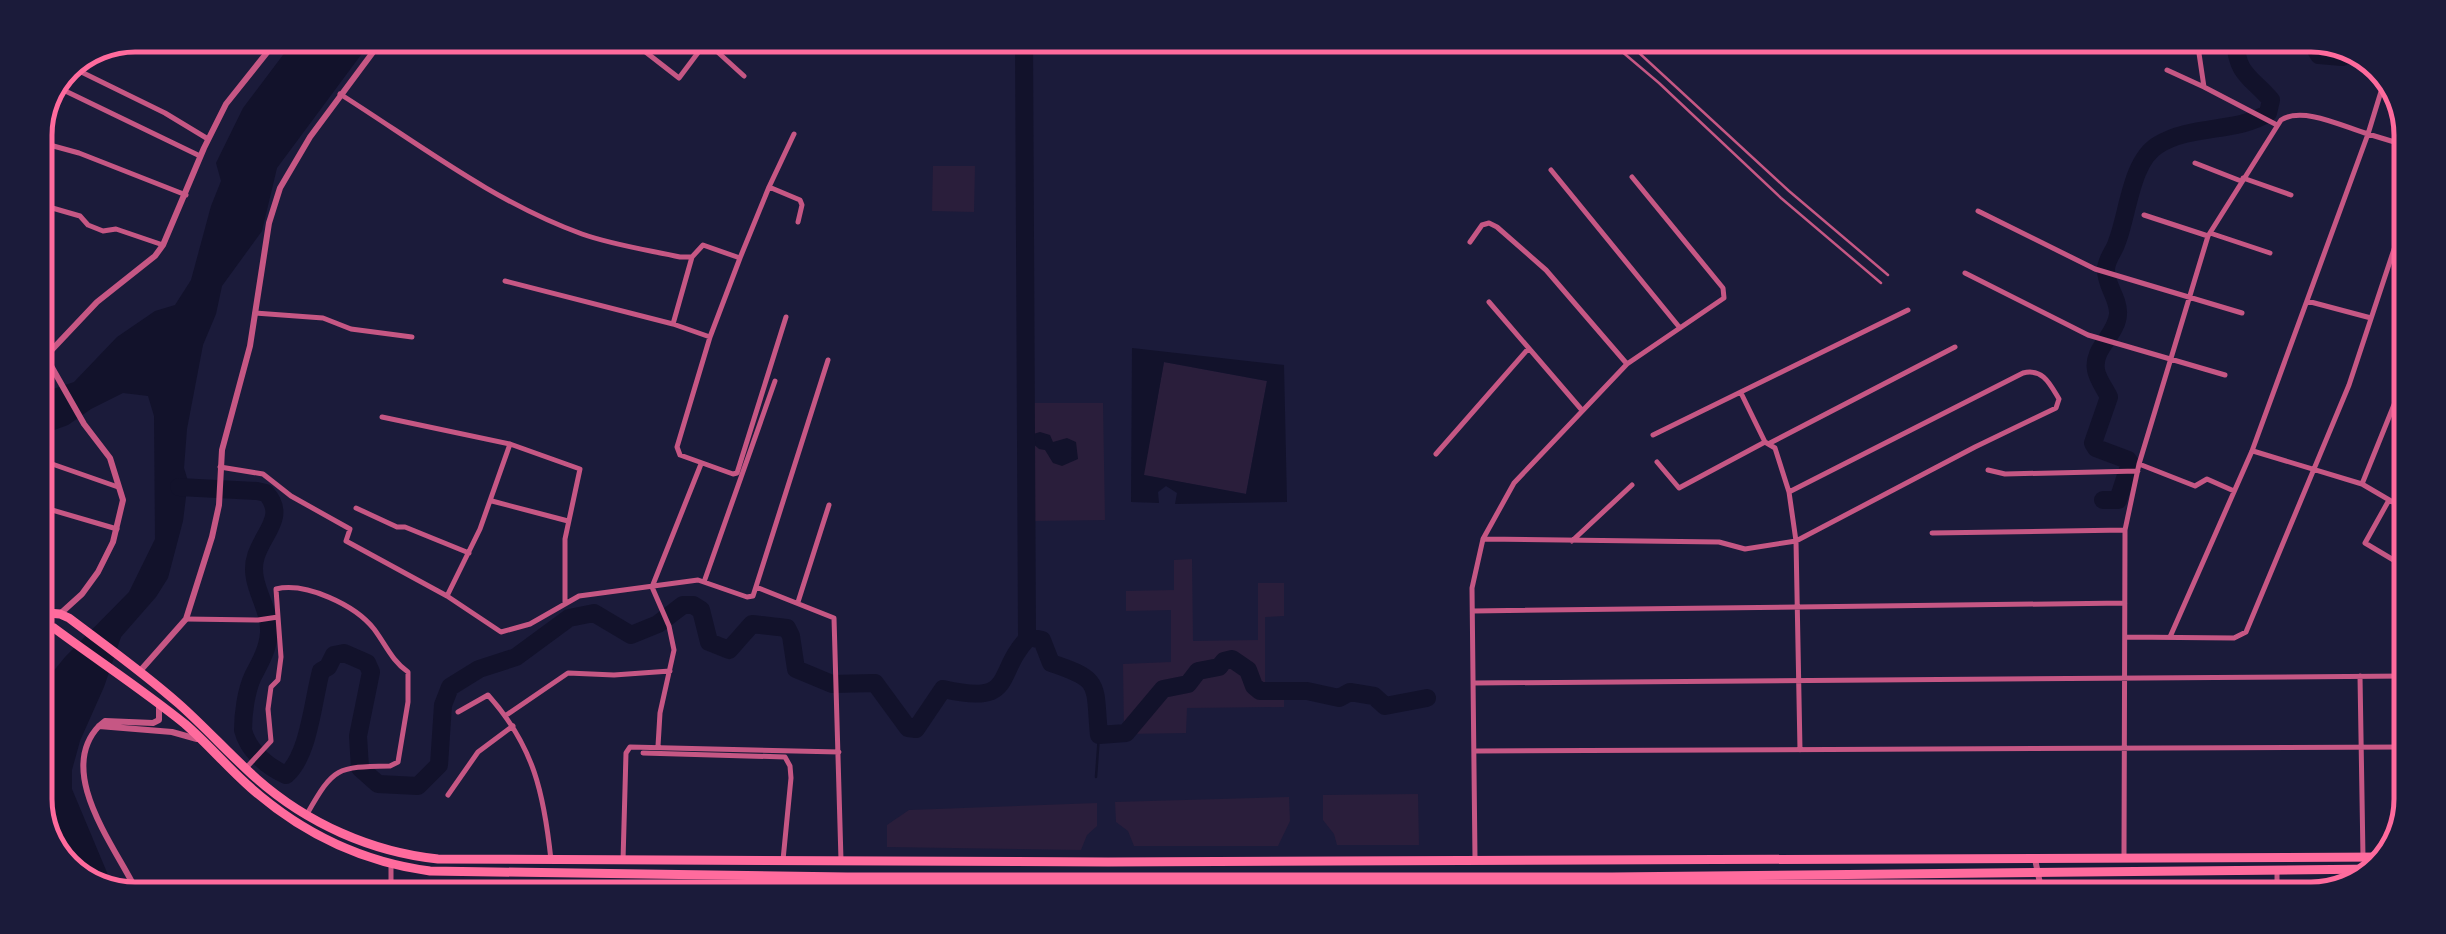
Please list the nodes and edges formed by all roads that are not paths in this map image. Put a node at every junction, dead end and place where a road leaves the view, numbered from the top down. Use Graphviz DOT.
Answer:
graph roads {
  1 [pos="267,52"];
  2 [pos="372,52"];
  3 [pos="645,52"];
  4 [pos="695,52"];
  5 [pos="717,52"];
  6 [pos="1622,52"];
  7 [pos="1639,52"];
  8 [pos="2199,52"];
  9 [pos="2167,70"];
  10 [pos="82,72"];
  11 [pos="744,76"];
  12 [pos="2204,87"];
  13 [pos="65,91"];
  14 [pos="340,94"];
  15 [pos="2381,94"];
  16 [pos="2276,124"];
  17 [pos="794,134"];
  18 [pos="2368,134"];
  19 [pos="208,138"];
  20 [pos="2393,142"];
  21 [pos="52,145"];
  22 [pos="200,156"];
  23 [pos="2195,163"];
  24 [pos="1551,170"];
  25 [pos="1632,178"];
  26 [pos="2242,179"];
  27 [pos="768,186"];
  28 [pos="186,195"];
  29 [pos="2291,196"];
  30 [pos="52,207"];
  31 [pos="1978,211"];
  32 [pos="2144,215"];
  33 [pos="798,222"];
  34 [pos="2209,234"];
  35 [pos="1470,242"];
  36 [pos="163,245"];
  37 [pos="2393,251"];
  38 [pos="2270,252"];
  39 [pos="692,257"];
  40 [pos="740,258"];
  41 [pos="1965,273"];
  42 [pos="1888,275"];
  43 [pos="506,281"];
  44 [pos="1881,283"];
  45 [pos="2189,297"];
  46 [pos="2307,301"];
  47 [pos="1489,302"];
  48 [pos="1908,310"];
  49 [pos="256,313"];
  50 [pos="2242,314"];
  51 [pos="786,317"];
  52 [pos="2371,318"];
  53 [pos="674,324"];
  54 [pos="1680,328"];
  55 [pos="412,337"];
  56 [pos="710,337"];
  57 [pos="1956,347"];
  58 [pos="52,349"];
  59 [pos="1528,349"];
  60 [pos="2172,358"];
  61 [pos="828,360"];
  62 [pos="1627,364"];
  63 [pos="52,366"];
  64 [pos="2225,375"];
  65 [pos="775,380"];
  66 [pos="1741,393"];
  67 [pos="2393,406"];
  68 [pos="1582,410"];
  69 [pos="382,417"];
  70 [pos="1653,435"];
  71 [pos="1768,442"];
  72 [pos="510,444"];
  73 [pos="2252,451"];
  74 [pos="1436,454"];
  75 [pos="1657,462"];
  76 [pos="702,463"];
  77 [pos="52,464"];
  78 [pos="2138,467"];
  79 [pos="2316,468"];
  80 [pos="220,469"];
  81 [pos="1988,470"];
  82 [pos="2362,484"];
  83 [pos="1632,485"];
  84 [pos="121,488"];
  85 [pos="2234,491"];
  86 [pos="1789,492"];
  87 [pos="492,500"];
  88 [pos="2388,500"];
  89 [pos="2394,503"];
  90 [pos="829,504"];
  91 [pos="356,508"];
  92 [pos="53,509"];
  93 [pos="568,521"];
  94 [pos="118,529"];
  95 [pos="2125,530"];
  96 [pos="1932,533"];
  97 [pos="1483,538"];
  98 [pos="1796,541"];
  99 [pos="1571,542"];
  100 [pos="469,552"];
  101 [pos="2394,559"];
  102 [pos="704,582"];
  103 [pos="756,586"];
  104 [pos="652,587"];
  105 [pos="447,596"];
  106 [pos="798,602"];
  107 [pos="2125,603"];
  108 [pos="566,604"];
  109 [pos="1798,607"];
  110 [pos="1473,611"];
  111 [pos="53,614"];
  112 [pos="64,616"];
  113 [pos="275,617"];
  114 [pos="186,620"];
  115 [pos="53,628"];
  116 [pos="2125,637"];
  117 [pos="2170,637"];
  118 [pos="140,671"];
  119 [pos="670,671"];
  120 [pos="2360,676"];
  121 [pos="2394,676"];
  122 [pos="2124,679"];
  123 [pos="1800,680"];
  124 [pos="1475,682"];
  125 [pos="156,703"];
  126 [pos="458,712"];
  127 [pos="506,716"];
  128 [pos="99,726"];
  129 [pos="513,726"];
  130 [pos="204,740"];
  131 [pos="658,746"];
  132 [pos="2124,747"];
  133 [pos="2362,747"];
  134 [pos="2394,747"];
  135 [pos="1800,750"];
  136 [pos="1476,751"];
  137 [pos="840,752"];
  138 [pos="642,753"];
  139 [pos="246,768"];
  140 [pos="448,795"];
  141 [pos="307,814"];
  142 [pos="2240,857"];
  143 [pos="2363,857"];
  144 [pos="2369,857"];
  145 [pos="2331,858"];
  146 [pos="2035,859"];
  147 [pos="2124,859"];
  148 [pos="466,860"];
  149 [pos="550,860"];
  150 [pos="1768,860"];
  151 [pos="1785,860"];
  152 [pos="623,861"];
  153 [pos="699,861"];
  154 [pos="1476,861"];
  155 [pos="783,862"];
  156 [pos="841,862"];
  157 [pos="391,865"];
  158 [pos="2355,869"];
  159 [pos="2240,870"];
  160 [pos="2277,870"];
  161 [pos="2331,870"];
  162 [pos="466,874"];
  163 [pos="2039,874"];
  164 [pos="697,876"];
  165 [pos="1705,876"];
  166 [pos="1769,876"];
  167 [pos="1786,876"];
  168 [pos="847,877"];
  169 [pos="1205,877"];
  170 [pos="131,882"];
  171 [pos="391,882"];
  172 [pos="847,882"];
  173 [pos="1205,882"];
  174 [pos="1705,882"];
  175 [pos="2040,882"];
  176 [pos="2277,882"];
  1 -- 19 [label="street"];
  2 -- 14 [label="street"];
  3 -- 4 [label="street"];
  5 -- 11 [label="street"];
  6 -- 44 [label="lane"];
  7 -- 42 [label="lane"];
  8 -- 12 [label="street"];
  9 -- 12 [label="street"];
  10 -- 19 [label="street"];
  12 -- 16 [label="street"];
  13 -- 22 [label="street"];
  14 -- 39 [label="street"];
  14 -- 49 [label="street"];
  15 -- 18 [label="street"];
  16 -- 18 [label="street"];
  16 -- 26 [label="street"];
  17 -- 27 [label="street"];
  18 -- 20 [label="street"];
  18 -- 46 [label="street"];
  19 -- 22 [label="street"];
  21 -- 28 [label="street"];
  22 -- 28 [label="street"];
  23 -- 26 [label="street"];
  24 -- 54 [label="street"];
  25 -- 54 [label="street"];
  26 -- 29 [label="street"];
  26 -- 34 [label="street"];
  27 -- 33 [label="street"];
  27 -- 40 [label="street"];
  28 -- 36 [label="street"];
  30 -- 36 [label="street"];
  31 -- 45 [label="street"];
  32 -- 34 [label="street"];
  34 -- 38 [label="street"];
  34 -- 45 [label="street"];
  35 -- 62 [label="street"];
  36 -- 58 [label="street"];
  37 -- 52 [label="street"];
  39 -- 40 [label="street"];
  39 -- 53 [label="street"];
  40 -- 56 [label="street"];
  41 -- 60 [label="street"];
  43 -- 53 [label="street"];
  45 -- 50 [label="street"];
  45 -- 60 [label="street"];
  46 -- 52 [label="street"];
  46 -- 73 [label="street"];
  47 -- 59 [label="street"];
  48 -- 66 [label="street"];
  49 -- 55 [label="street"];
  49 -- 80 [label="street"];
  51 -- 76 [label="street"];
  52 -- 79 [label="street"];
  53 -- 56 [label="street"];
  54 -- 62 [label="street"];
  56 -- 76 [label="street"];
  57 -- 71 [label="street"];
  59 -- 68 [label="street"];
  59 -- 74 [label="street"];
  60 -- 64 [label="street"];
  60 -- 78 [label="street"];
  61 -- 103 [label="street"];
  62 -- 68 [label="street"];
  63 -- 84 [label="street"];
  65 -- 102 [label="street"];
  66 -- 70 [label="street"];
  66 -- 71 [label="street"];
  67 -- 82 [label="street"];
  68 -- 97 [label="street"];
  69 -- 72 [label="street"];
  71 -- 75 [label="street"];
  71 -- 86 [label="street"];
  72 -- 87 [label="street"];
  72 -- 93 [label="street"];
  73 -- 79 [label="street"];
  73 -- 85 [label="street"];
  76 -- 104 [label="street"];
  77 -- 84 [label="street"];
  78 -- 81 [label="street"];
  78 -- 85 [label="street"];
  78 -- 95 [label="street"];
  79 -- 82 [label="street"];
  79 -- 117 [label="street"];
  80 -- 105 [label="street"];
  80 -- 114 [label="street"];
  82 -- 88 [label="street"];
  83 -- 99 [label="street"];
  84 -- 94 [label="street"];
  85 -- 117 [label="street"];
  86 -- 98 [label="street"];
  86 -- 98 [label="street"];
  87 -- 93 [label="street"];
  87 -- 100 [label="street"];
  88 -- 89 [label="street"];
  88 -- 101 [label="street"];
  90 -- 106 [label="street"];
  91 -- 100 [label="street"];
  92 -- 94 [label="street"];
  93 -- 108 [label="street"];
  94 -- 112 [label="street"];
  95 -- 96 [label="street"];
  95 -- 107 [label="street"];
  97 -- 99 [label="street"];
  97 -- 110 [label="street"];
  98 -- 99 [label="street"];
  98 -- 109 [label="street"];
  100 -- 105 [label="street"];
  102 -- 103 [label="street"];
  102 -- 104 [label="street"];
  103 -- 106 [label="street"];
  104 -- 108 [label="street"];
  104 -- 119 [label="street"];
  105 -- 108 [label="street"];
  106 -- 137 [label="street"];
  107 -- 109 [label="street"];
  107 -- 116 [label="street"];
  109 -- 110 [label="street"];
  109 -- 123 [label="street"];
  110 -- 124 [label="street"];
  111 -- 112 [label="highway"];
  112 -- 118 [label="highway"];
  113 -- 114 [label="street"];
  113 -- 139 [label="street"];
  113 -- 141 [label="street"];
  114 -- 118 [label="street"];
  115 -- 125 [label="highway"];
  116 -- 117 [label="street"];
  116 -- 122 [label="street"];
  118 -- 139 [label="highway"];
  119 -- 127 [label="street"];
  119 -- 131 [label="street"];
  120 -- 121 [label="street"];
  120 -- 122 [label="street"];
  120 -- 133 [label="street"];
  122 -- 123 [label="street"];
  122 -- 132 [label="street"];
  123 -- 124 [label="street"];
  123 -- 135 [label="street"];
  124 -- 136 [label="street"];
  125 -- 128 [label="street"];
  125 -- 130 [label="highway"];
  126 -- 127 [label="street"];
  127 -- 129 [label="street"];
  128 -- 130 [label="street"];
  128 -- 170 [label="street"];
  129 -- 140 [label="street"];
  129 -- 149 [label="street"];
  130 -- 157 [label="highway"];
  131 -- 137 [label="street"];
  131 -- 152 [label="street"];
  132 -- 133 [label="street"];
  132 -- 135 [label="street"];
  132 -- 147 [label="street"];
  133 -- 134 [label="street"];
  133 -- 143 [label="street"];
  135 -- 136 [label="street"];
  136 -- 154 [label="street"];
  137 -- 156 [label="street"];
  138 -- 155 [label="street"];
  139 -- 141 [label="highway"];
  141 -- 148 [label="highway"];
  142 -- 145 [label="highway"];
  142 -- 147 [label="highway"];
  142 -- 159 [label="highway"];
  143 -- 144 [label="highway"];
  143 -- 145 [label="highway"];
  145 -- 161 [label="highway"];
  146 -- 147 [label="highway"];
  146 -- 151 [label="highway"];
  146 -- 163 [label="street"];
  148 -- 149 [label="highway"];
  148 -- 162 [label="highway"];
  149 -- 152 [label="highway"];
  150 -- 151 [label="highway"];
  150 -- 154 [label="highway"];
  150 -- 166 [label="highway"];
  151 -- 167 [label="highway"];
  152 -- 153 [label="highway"];
  153 -- 155 [label="highway"];
  153 -- 164 [label="highway"];
  154 -- 156 [label="highway"];
  155 -- 156 [label="highway"];
  157 -- 162 [label="highway"];
  157 -- 171 [label="street"];
  158 -- 161 [label="highway"];
  159 -- 160 [label="highway"];
  159 -- 163 [label="highway"];
  160 -- 161 [label="highway"];
  160 -- 176 [label="street"];
  162 -- 164 [label="highway"];
  163 -- 167 [label="highway"];
  163 -- 175 [label="street"];
  164 -- 168 [label="highway"];
  165 -- 166 [label="highway"];
  165 -- 169 [label="highway"];
  165 -- 174 [label="street"];
  166 -- 167 [label="highway"];
  168 -- 169 [label="highway"];
  168 -- 172 [label="street"];
  169 -- 173 [label="street"];
}
